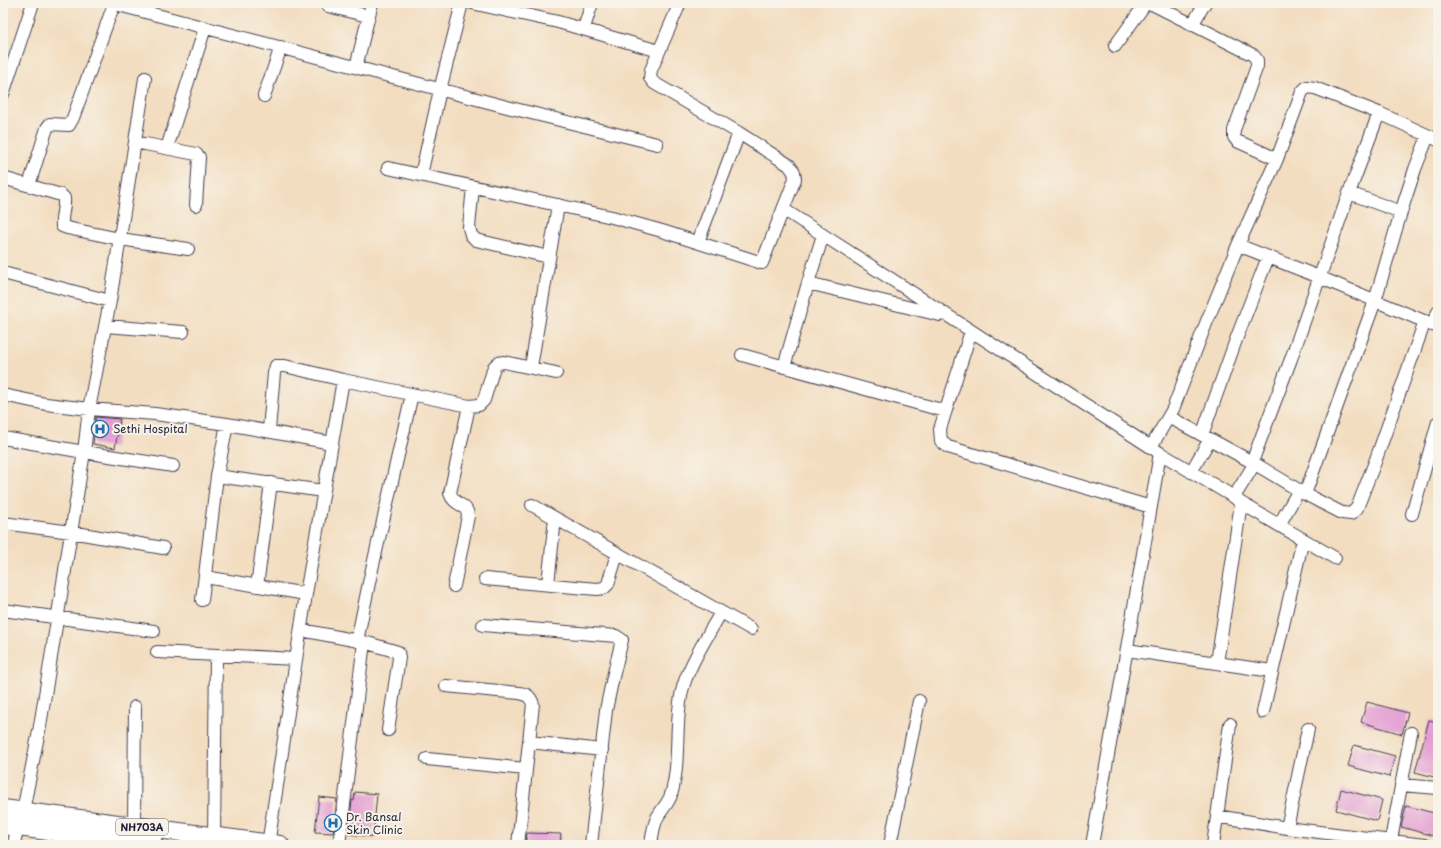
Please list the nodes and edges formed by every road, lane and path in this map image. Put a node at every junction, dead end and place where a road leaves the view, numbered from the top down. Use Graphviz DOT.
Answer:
graph roads {
  1 [pos="33,3"];
  2 [pos="113,3"];
  3 [pos="372,3"];
  4 [pos="462,3"];
  5 [pos="472,3"];
  6 [pos="592,3"];
  7 [pos="680,3"];
  8 [pos="1146,3"];
  9 [pos="1150,3"];
  10 [pos="1205,3"];
  11 [pos="328,6"];
  12 [pos="368,16"];
  13 [pos="1192,25"];
  14 [pos="206,28"];
  15 [pos="584,28"];
  16 [pos="1115,46"];
  17 [pos="281,48"];
  18 [pos="659,51"];
  19 [pos="356,67"];
  20 [pos="146,78"];
  21 [pos="440,90"];
  22 [pos="3,94"];
  23 [pos="264,96"];
  24 [pos="1379,114"];
  25 [pos="739,133"];
  26 [pos="1433,138"];
  27 [pos="135,142"];
  28 [pos="657,144"];
  29 [pos="167,148"];
  30 [pos="1277,159"];
  31 [pos="388,168"];
  32 [pos="421,175"];
  33 [pos="3,178"];
  34 [pos="29,185"];
  35 [pos="473,187"];
  36 [pos="1349,193"];
  37 [pos="196,205"];
  38 [pos="558,205"];
  39 [pos="783,209"];
  40 [pos="1401,212"];
  41 [pos="823,235"];
  42 [pos="120,239"];
  43 [pos="698,242"];
  44 [pos="1238,245"];
  45 [pos="188,249"];
  46 [pos="549,256"];
  47 [pos="1268,257"];
  48 [pos="3,273"];
  49 [pos="1319,277"];
  50 [pos="808,283"];
  51 [pos="110,301"];
  52 [pos="1375,301"];
  53 [pos="1438,312"];
  54 [pos="950,317"];
  55 [pos="1432,324"];
  56 [pos="104,326"];
  57 [pos="971,331"];
  58 [pos="183,332"];
  59 [pos="742,356"];
  60 [pos="531,367"];
  61 [pos="784,367"];
  62 [pos="556,373"];
  63 [pos="343,380"];
  64 [pos="412,394"];
  65 [pos="3,395"];
  66 [pos="469,406"];
  67 [pos="89,409"];
  68 [pos="945,411"];
  69 [pos="1169,416"];
  70 [pos="1438,422"];
  71 [pos="227,424"];
  72 [pos="269,430"];
  73 [pos="1206,437"];
  74 [pos="3,438"];
  75 [pos="332,443"];
  76 [pos="1155,450"];
  77 [pos="84,452"];
  78 [pos="1253,463"];
  79 [pos="173,466"];
  80 [pos="1191,472"];
  81 [pos="217,476"];
  82 [pos="271,483"];
  83 [pos="324,490"];
  84 [pos="1302,492"];
  85 [pos="1237,500"];
  86 [pos="532,505"];
  87 [pos="1151,506"];
  88 [pos="1412,514"];
  89 [pos="555,518"];
  90 [pos="3,523"];
  91 [pos="1279,524"];
  92 [pos="71,532"];
  93 [pos="1303,539"];
  94 [pos="163,548"];
  95 [pos="617,554"];
  96 [pos="1335,558"];
  97 [pos="206,577"];
  98 [pos="485,579"];
  99 [pos="548,584"];
  100 [pos="257,586"];
  101 [pos="454,586"];
  102 [pos="306,594"];
  103 [pos="202,600"];
  104 [pos="3,610"];
  105 [pos="721,612"];
  106 [pos="58,617"];
  107 [pos="483,624"];
  108 [pos="751,629"];
  109 [pos="301,630"];
  110 [pos="154,631"];
  111 [pos="361,642"];
  112 [pos="1127,650"];
  113 [pos="157,652"];
  114 [pos="216,655"];
  115 [pos="296,659"];
  116 [pos="1217,663"];
  117 [pos="1272,671"];
  118 [pos="446,686"];
  119 [pos="919,701"];
  120 [pos="135,707"];
  121 [pos="1263,712"];
  122 [pos="1230,724"];
  123 [pos="1308,729"];
  124 [pos="388,730"];
  125 [pos="1411,733"];
  126 [pos="529,742"];
  127 [pos="602,750"];
  128 [pos="427,759"];
  129 [pos="526,769"];
  130 [pos="1401,785"];
  131 [pos="1438,788"];
  132 [pos="3,809"];
  133 [pos="1217,816"];
  134 [pos="14,821"];
  135 [pos="134,826"];
  136 [pos="1287,828"];
  137 [pos="214,837"];
  138 [pos="1391,840"];
  139 [pos="272,844"];
  140 [pos="14,845"];
  141 [pos="154,845"];
  142 [pos="339,845"];
  143 [pos="518,845"];
  144 [pos="591,845"];
  145 [pos="651,845"];
  146 [pos="890,845"];
  147 [pos="1092,845"];
  148 [pos="1213,845"];
  149 [pos="1424,845"];
  1 -- 22 [label="street"];
  2 -- 14 [label="street"];
  2 -- 34 [label="street"];
  3 -- 12 [label="street"];
  4 -- 21 [label="street"];
  5 -- 15 [label="street"];
  6 -- 15 [label="street"];
  7 -- 18 [label="street"];
  8 -- 16 [label="street"];
  9 -- 13 [label="street"];
  10 -- 13 [label="street"];
  11 -- 12 [label="street"];
  12 -- 19 [label="street"];
  13 -- 30 [label="street"];
  14 -- 17 [label="street"];
  14 -- 29 [label="street"];
  15 -- 18 [label="street"];
  17 -- 19 [label="street"];
  17 -- 23 [label="street"];
  18 -- 25 [label="street"];
  19 -- 21 [label="street"];
  20 -- 27 [label="street"];
  21 -- 28 [label="street"];
  21 -- 32 [label="street"];
  24 -- 26 [label="street"];
  24 -- 30 [label="street"];
  24 -- 36 [label="street"];
  25 -- 39 [label="street"];
  25 -- 43 [label="street"];
  26 -- 40 [label="street"];
  27 -- 29 [label="street"];
  27 -- 42 [label="street"];
  29 -- 37 [label="street"];
  30 -- 44 [label="street"];
  31 -- 32 [label="street"];
  32 -- 35 [label="street"];
  33 -- 34 [label="street"];
  34 -- 42 [label="street"];
  35 -- 38 [label="street"];
  35 -- 46 [label="street"];
  36 -- 40 [label="street"];
  36 -- 49 [label="street"];
  38 -- 43 [label="street"];
  38 -- 46 [label="street"];
  39 -- 41 [label="street"];
  39 -- 43 [label="street"];
  40 -- 52 [label="street"];
  41 -- 50 [label="street"];
  41 -- 54 [label="street"];
  42 -- 45 [label="street"];
  42 -- 51 [label="street"];
  44 -- 47 [label="street"];
  44 -- 69 [label="street"];
  46 -- 60 [label="street"];
  47 -- 49 [label="street"];
  47 -- 73 [label="street"];
  48 -- 51 [label="street"];
  49 -- 52 [label="street"];
  49 -- 78 [label="street"];
  50 -- 54 [label="street"];
  50 -- 61 [label="street"];
  51 -- 56 [label="street"];
  52 -- 55 [label="street"];
  52 -- 84 [label="street"];
  53 -- 55 [label="street"];
  54 -- 57 [label="street"];
  55 -- 84 [label="street"];
  56 -- 58 [label="street"];
  56 -- 67 [label="street"];
  57 -- 68 [label="street"];
  57 -- 76 [label="street"];
  59 -- 61 [label="street"];
  60 -- 62 [label="street"];
  60 -- 66 [label="street"];
  61 -- 68 [label="street"];
  63 -- 64 [label="street"];
  63 -- 72 [label="street"];
  63 -- 75 [label="street"];
  64 -- 66 [label="street"];
  64 -- 111 [label="street"];
  65 -- 67 [label="street"];
  66 -- 101 [label="street"];
  67 -- 71 [label="street"];
  67 -- 77 [label="street"];
  68 -- 87 [label="street"];
  69 -- 73 [label="street"];
  69 -- 76 [label="street"];
  70 -- 88 [label="street"];
  71 -- 72 [label="street"];
  71 -- 81 [label="street"];
  72 -- 75 [label="street"];
  73 -- 78 [label="street"];
  73 -- 80 [label="street"];
  74 -- 77 [label="street"];
  75 -- 83 [label="street"];
  76 -- 80 [label="street"];
  76 -- 87 [label="street"];
  77 -- 79 [label="street"];
  77 -- 92 [label="street"];
  78 -- 84 [label="street"];
  78 -- 85 [label="street"];
  80 -- 85 [label="street"];
  81 -- 82 [label="street"];
  81 -- 97 [label="street"];
  82 -- 83 [label="street"];
  82 -- 100 [label="street"];
  83 -- 102 [label="street"];
  84 -- 91 [label="street"];
  85 -- 91 [label="street"];
  85 -- 116 [label="street"];
  86 -- 89 [label="street"];
  87 -- 112 [label="street"];
  89 -- 95 [label="street"];
  89 -- 99 [label="street"];
  90 -- 92 [label="street"];
  91 -- 93 [label="street"];
  92 -- 94 [label="street"];
  92 -- 106 [label="street"];
  93 -- 96 [label="street"];
  93 -- 117 [label="street"];
  95 -- 99 [label="street"];
  95 -- 105 [label="street"];
  97 -- 100 [label="street"];
  97 -- 103 [label="street"];
  98 -- 99 [label="street"];
  100 -- 102 [label="street"];
  102 -- 109 [label="street"];
  104 -- 106 [label="street"];
  105 -- 108 [label="street"];
  105 -- 145 [label="street"];
  106 -- 110 [label="street"];
  106 -- 134 [label="street"];
  107 -- 127 [label="street"];
  109 -- 111 [label="street"];
  109 -- 115 [label="street"];
  111 -- 124 [label="street"];
  111 -- 142 [label="street"];
  112 -- 116 [label="street"];
  112 -- 147 [label="street"];
  113 -- 114 [label="street"];
  114 -- 115 [label="street"];
  114 -- 137 [label="street"];
  115 -- 139 [label="street"];
  116 -- 117 [label="street"];
  117 -- 121 [label="street"];
  118 -- 126 [label="street"];
  119 -- 146 [label="street"];
  120 -- 135 [label="street"];
  122 -- 133 [label="street"];
  123 -- 136 [label="street"];
  125 -- 130 [label="street"];
  126 -- 127 [label="street"];
  126 -- 129 [label="street"];
  127 -- 144 [label="street"];
  128 -- 129 [label="street"];
  129 -- 143 [label="street"];
  130 -- 131 [label="street"];
  130 -- 138 [label="street"];
  132 -- 134 [label="highway, NH703A"];
  133 -- 136 [label="street"];
  133 -- 148 [label="street"];
  134 -- 135 [label="highway, NH703A"];
  134 -- 140 [label="street"];
  134 -- 141 [label="highway, NH703A"];
  135 -- 137 [label="highway, NH703A"];
  136 -- 138 [label="street"];
  137 -- 139 [label="highway, NH703A"];
  138 -- 149 [label="street"];
}
